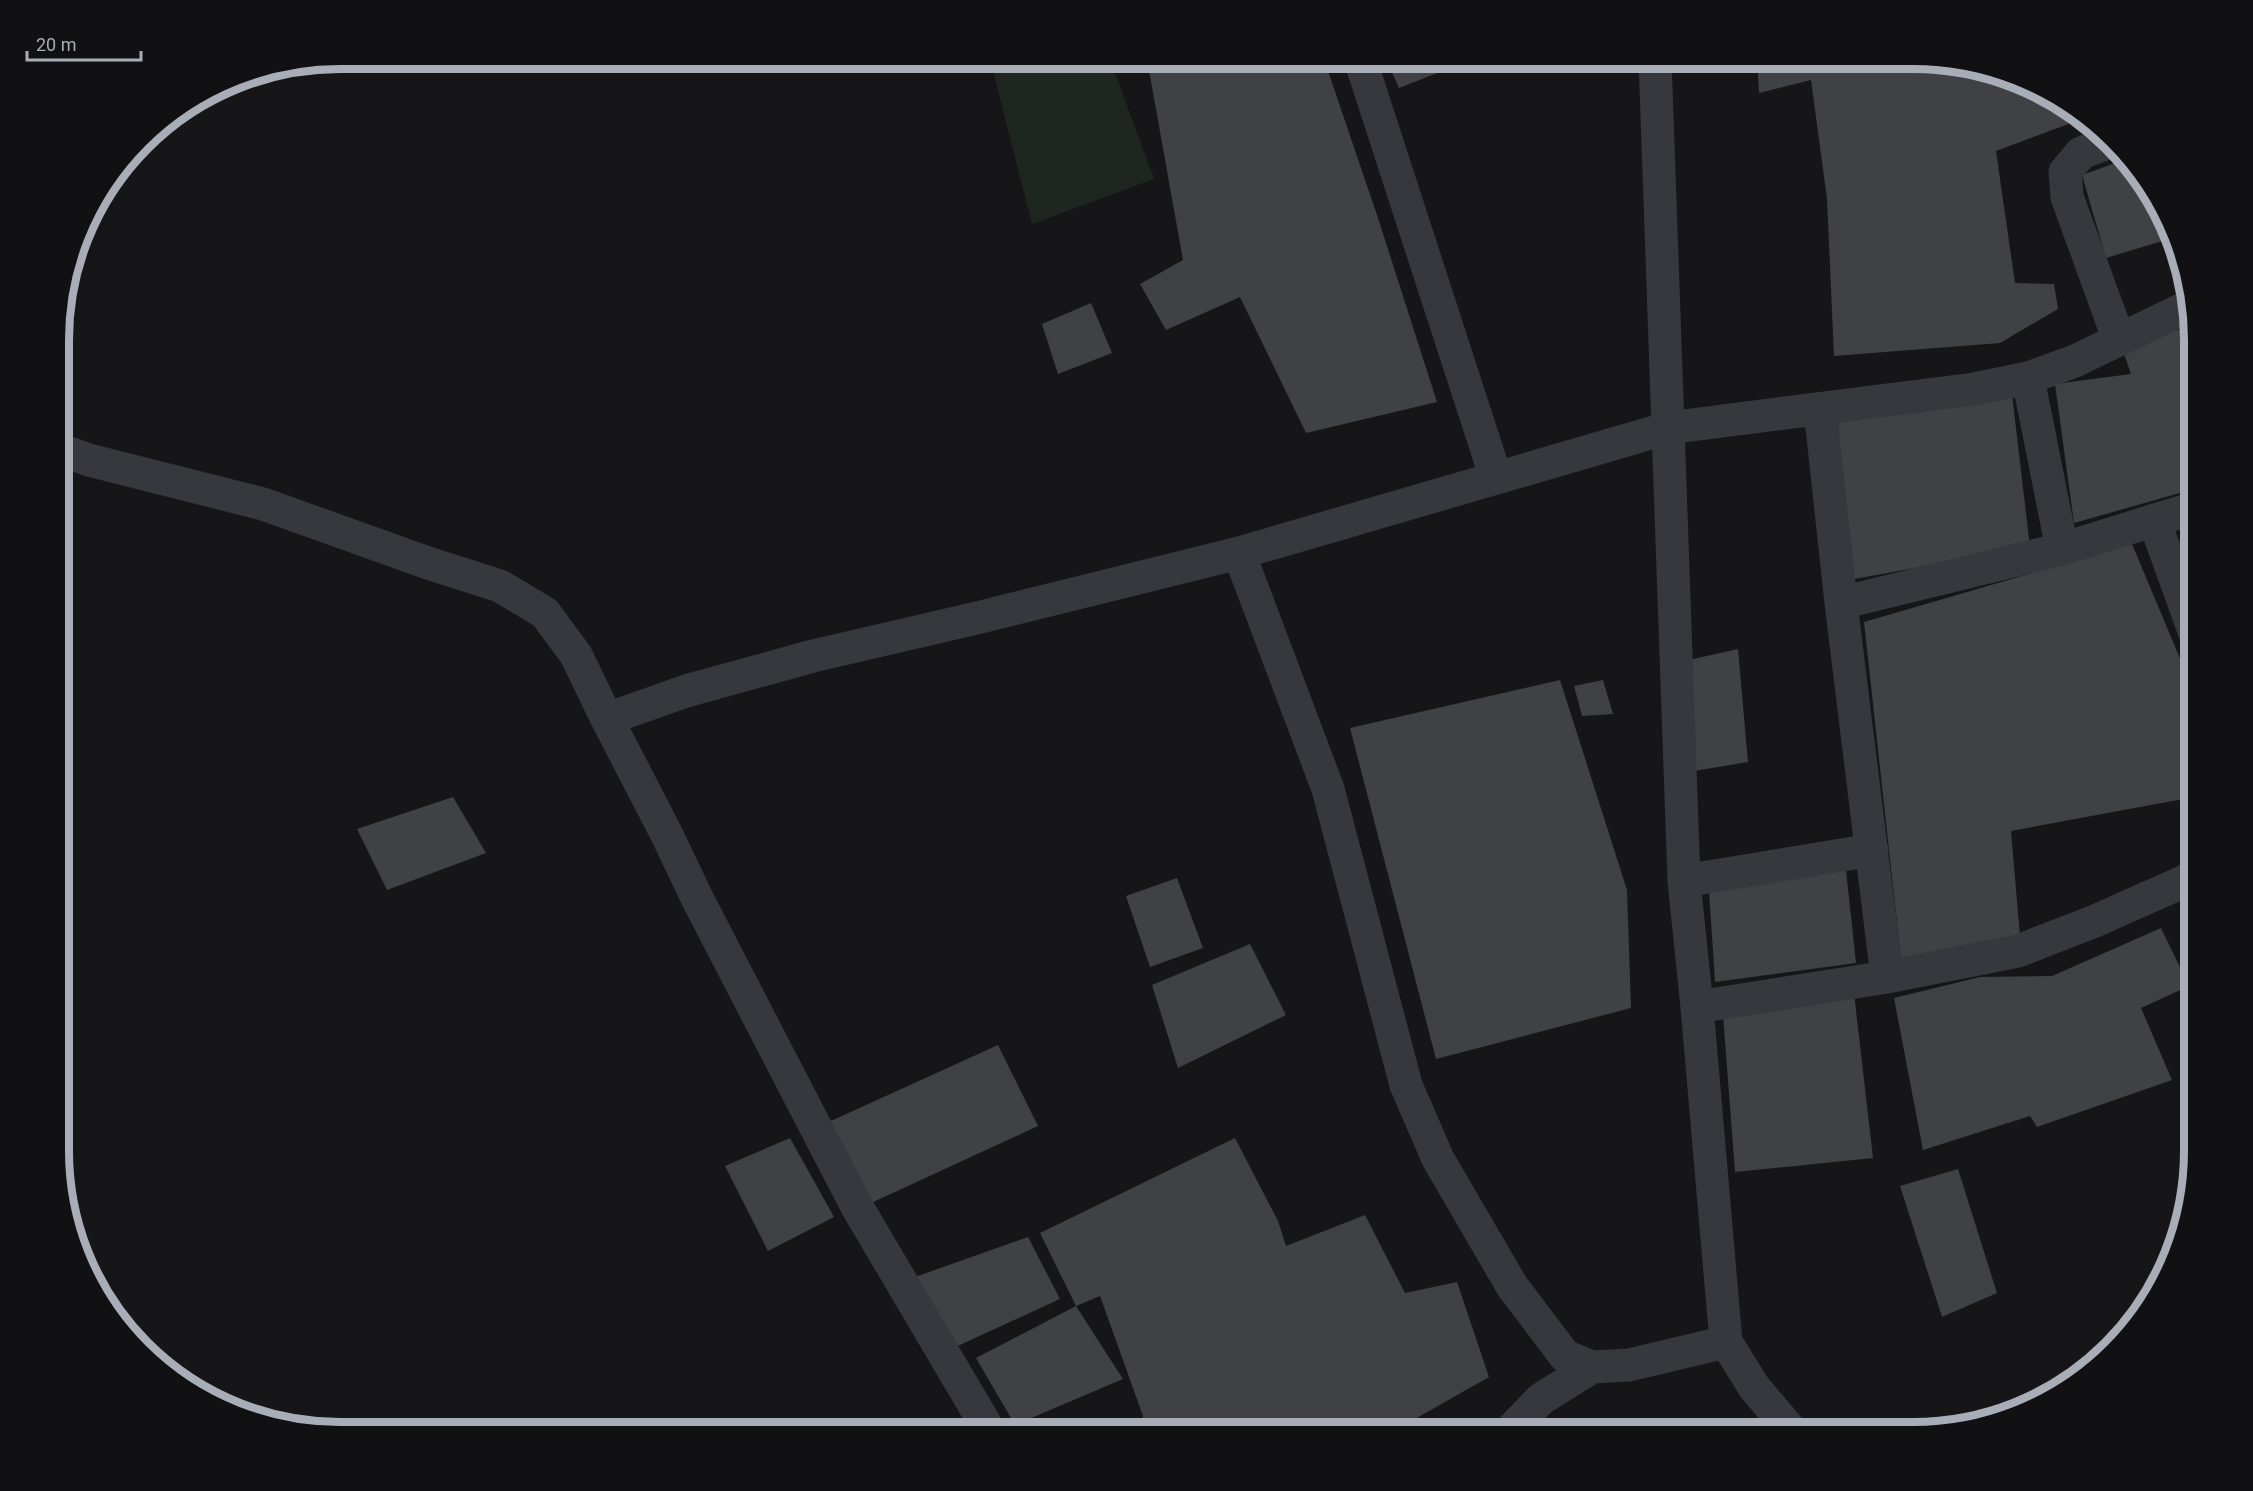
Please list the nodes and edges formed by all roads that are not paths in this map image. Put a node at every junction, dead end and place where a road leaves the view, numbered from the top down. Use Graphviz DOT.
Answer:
graph roads {
  1 [pos="1364,69"];
  2 [pos="1655,69"];
  3 [pos="2102,145"];
  4 [pos="2182,309"];
  5 [pos="2119,340"];
  6 [pos="2028,378"];
  7 [pos="1820,409"];
  8 [pos="1668,428"];
  9 [pos="69,453"];
  10 [pos="1496,478"];
  11 [pos="2184,511"];
  12 [pos="2154,520"];
  13 [pos="2061,549"];
  14 [pos="1239,553"];
  15 [pos="1841,603"];
  16 [pos="2184,603"];
  17 [pos="607,719"];
  18 [pos="1872,850"];
  19 [pos="1684,881"];
  20 [pos="2184,881"];
  21 [pos="1887,976"];
  22 [pos="1697,1007"];
  23 [pos="1726,1342"];
  24 [pos="1592,1367"];
  25 [pos="984,1422"];
  26 [pos="1519,1422"];
  27 [pos="1784,1422"];
  1 -- 10 [label="street"];
  2 -- 8 [label="street"];
  3 -- 5 [label="street"];
  4 -- 5 [label="street"];
  5 -- 6 [label="street"];
  6 -- 7 [label="street"];
  6 -- 13 [label="street"];
  7 -- 8 [label="street"];
  7 -- 15 [label="street"];
  8 -- 10 [label="street"];
  8 -- 19 [label="street"];
  9 -- 17 [label="street"];
  10 -- 14 [label="street"];
  11 -- 12 [label="street"];
  12 -- 13 [label="street"];
  12 -- 16 [label="street"];
  13 -- 15 [label="street"];
  14 -- 17 [label="street"];
  14 -- 24 [label="street"];
  15 -- 18 [label="street"];
  17 -- 25 [label="street"];
  18 -- 19 [label="street"];
  18 -- 21 [label="street"];
  19 -- 22 [label="street"];
  20 -- 21 [label="street"];
  21 -- 22 [label="street"];
  22 -- 23 [label="street"];
  23 -- 24 [label="street"];
  23 -- 27 [label="street"];
  24 -- 26 [label="street"];
}
